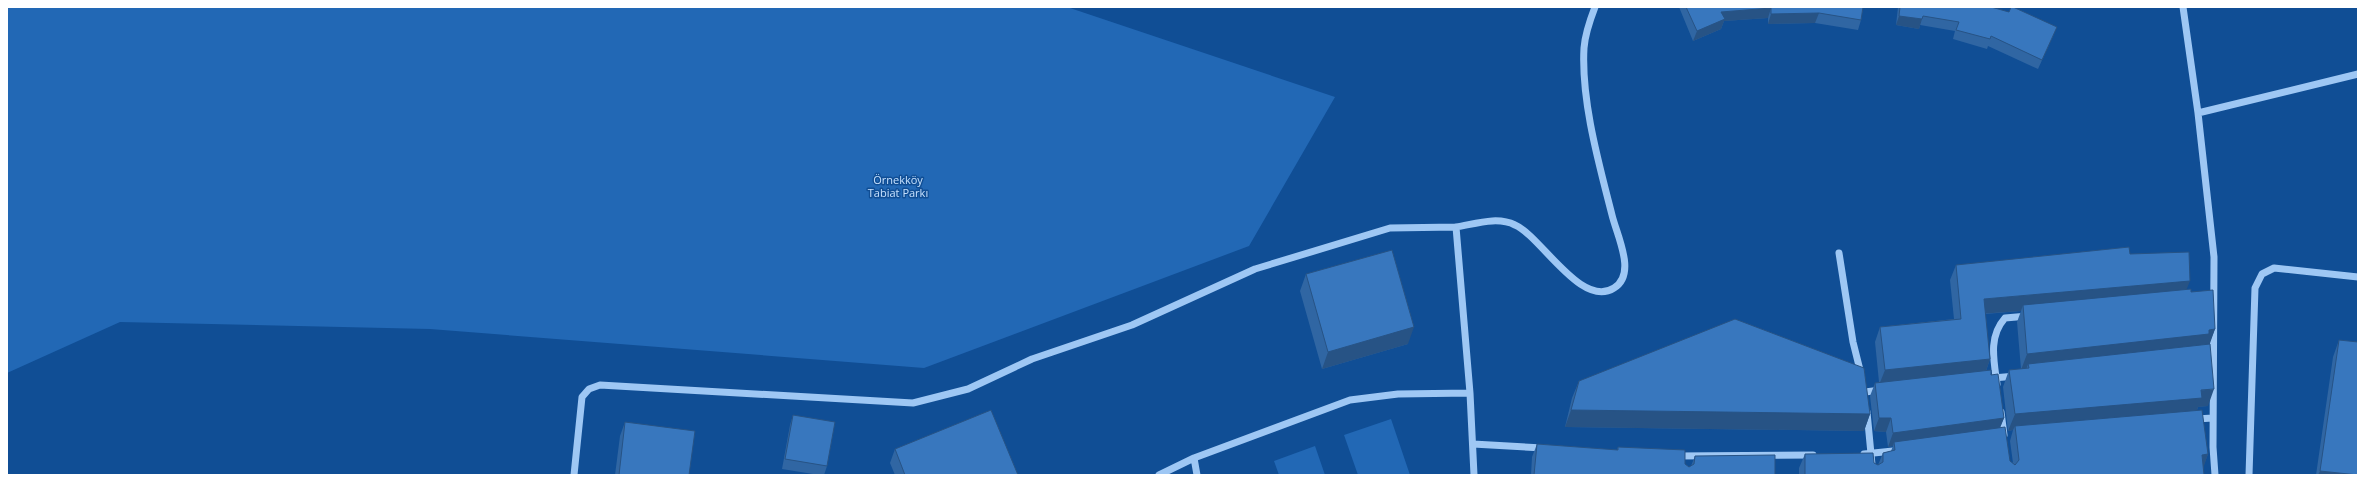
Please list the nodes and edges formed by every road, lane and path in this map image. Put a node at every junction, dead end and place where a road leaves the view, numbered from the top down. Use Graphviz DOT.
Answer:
graph roads {
  1 [pos="1595,7"];
  2 [pos="2183,7"];
  3 [pos="2358,74"];
  4 [pos="2198,113"];
  5 [pos="1456,227"];
  6 [pos="1839,252"];
  7 [pos="2358,277"];
  8 [pos="2036,315"];
  9 [pos="2028,374"];
  10 [pos="1996,378"];
  11 [pos="1981,379"];
  12 [pos="1888,389"];
  13 [pos="1865,392"];
  14 [pos="1998,392"];
  15 [pos="1470,393"];
  16 [pos="1866,400"];
  17 [pos="2000,407"];
  18 [pos="1867,408"];
  19 [pos="2213,418"];
  20 [pos="2190,420"];
  21 [pos="1997,437"];
  22 [pos="1473,444"];
  23 [pos="1552,449"];
  24 [pos="1902,450"];
  25 [pos="1855,454"];
  26 [pos="1871,454"];
  27 [pos="1669,455"];
  28 [pos="1824,455"];
  29 [pos="1194,458"];
  30 [pos="574,475"];
  31 [pos="1159,475"];
  32 [pos="1197,475"];
  33 [pos="1474,475"];
  34 [pos="1873,475"];
  35 [pos="2215,475"];
  36 [pos="2249,475"];
  1 -- 5 [label="street"];
  2 -- 4 [label="street"];
  3 -- 4 [label="street"];
  4 -- 19 [label="street"];
  5 -- 15 [label="street"];
  5 -- 30 [label="street"];
  6 -- 13 [label="street"];
  7 -- 36 [label="street"];
  8 -- 10 [label="street"];
  9 -- 10 [label="street"];
  10 -- 11 [label="street"];
  10 -- 14 [label="street"];
  12 -- 13 [label="street"];
  13 -- 16 [label="street"];
  15 -- 22 [label="street"];
  15 -- 29 [label="street"];
  17 -- 21 [label="street"];
  18 -- 26 [label="street"];
  19 -- 20 [label="street"];
  19 -- 35 [label="street"];
  22 -- 23 [label="street"];
  22 -- 33 [label="street"];
  24 -- 26 [label="street"];
  25 -- 26 [label="street"];
  26 -- 34 [label="street"];
  27 -- 28 [label="street"];
  29 -- 31 [label="street"];
  29 -- 32 [label="street"];
}
